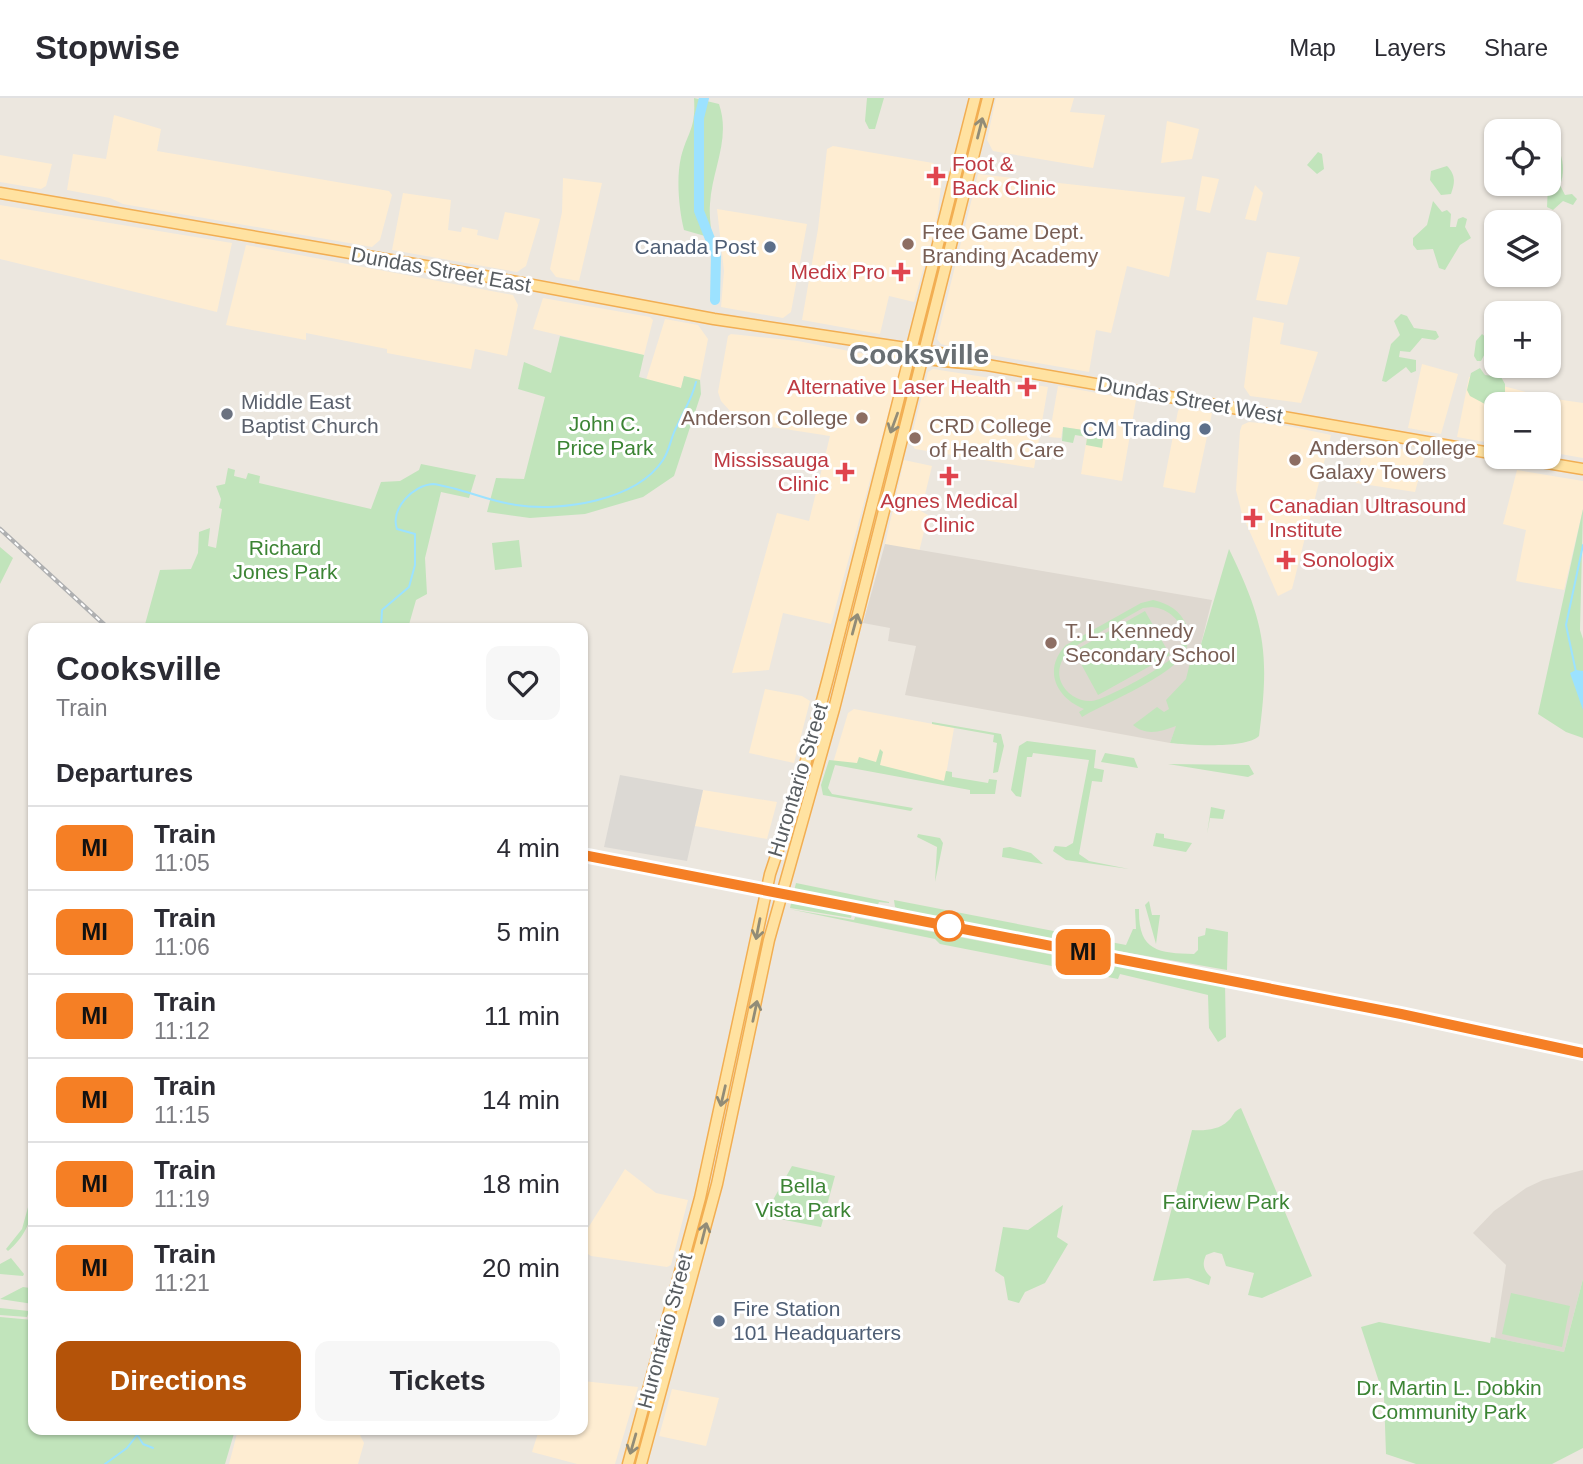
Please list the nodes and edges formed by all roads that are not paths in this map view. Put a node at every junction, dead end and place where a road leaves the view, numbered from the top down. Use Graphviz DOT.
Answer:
graph roads {
  1 [pos="975,98"];
  2 [pos="988,98"];
  3 [pos="0,194"];
  4 [pos="918,354"];
  5 [pos="1484,452"];
  6 [pos="1561,465"];
  7 [pos="1583,469"];
  8 [pos="628,1464"];
  9 [pos="641,1464"];
  1 -- 4 [label="main road, Hurontario Street"];
  4 -- 2 [label="main road, Hurontario Street, one-way"];
  3 -- 4 [label="main road, Dundas Street East"];
  4 -- 5 [label="main road, Dundas Street West"];
  4 -- 8 [label="main road, Hurontario Street, one-way"];
  9 -- 4 [label="main road, Hurontario Street, one-way"];
  6 -- 7 [label="main road"];
}
